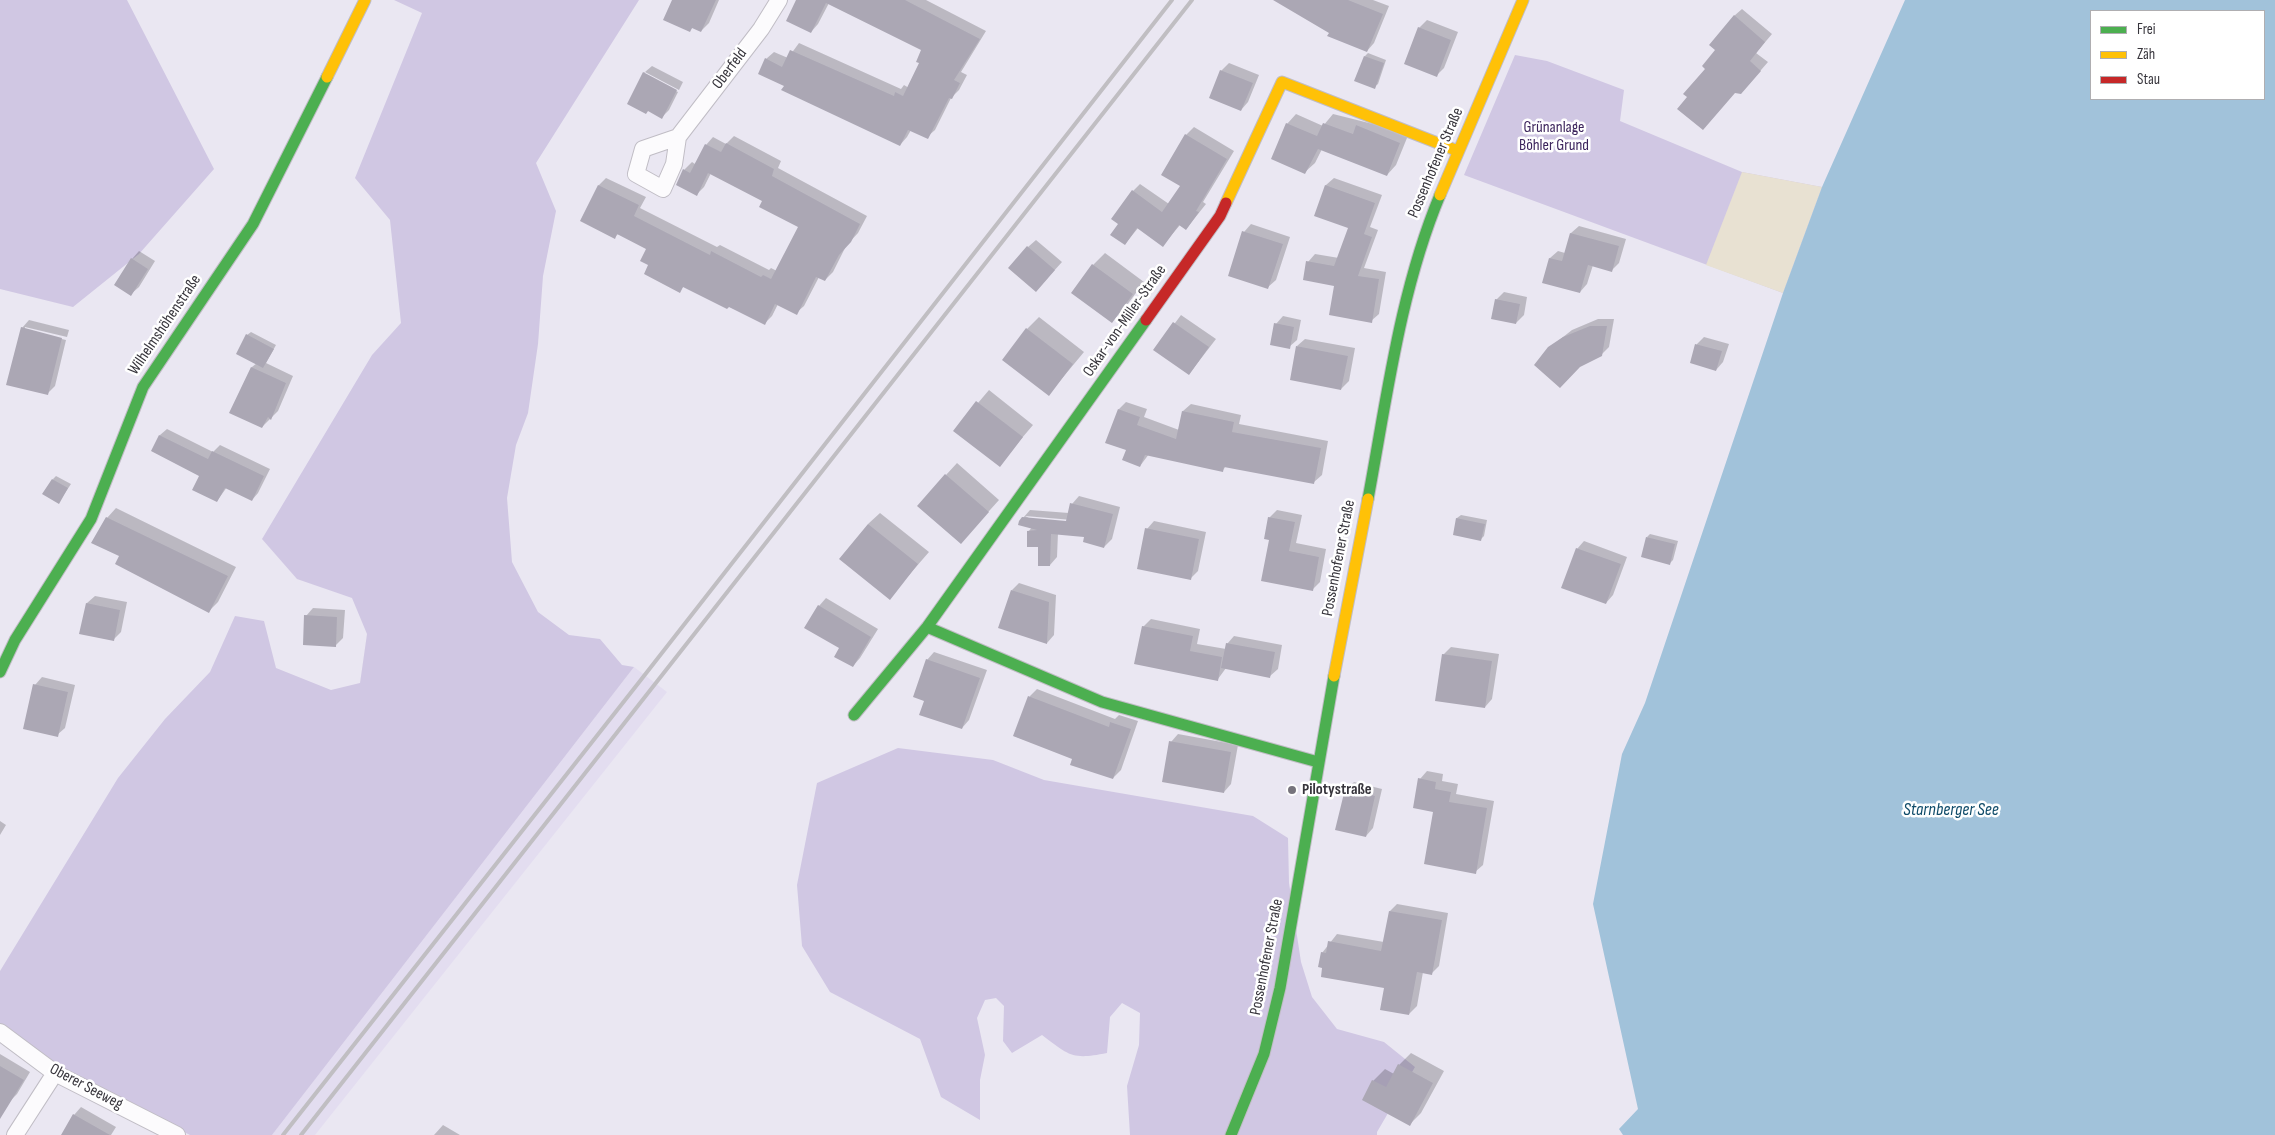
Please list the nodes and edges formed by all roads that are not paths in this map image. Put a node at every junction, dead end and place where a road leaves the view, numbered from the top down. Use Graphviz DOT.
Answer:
graph roads {
  1 [pos="365,0"];
  2 [pos="779,0"];
  3 [pos="1523,0"];
  4 [pos="678,137"];
  5 [pos="1458,151"];
  6 [pos="927,626"];
  7 [pos="0,672"];
  8 [pos="854,714"];
  9 [pos="1318,762"];
  10 [pos="0,1032"];
  11 [pos="55,1073"];
  12 [pos="15,1135"];
  13 [pos="177,1135"];
  14 [pos="1231,1135"];
  1 -- 7 [label="street, Wilhelmshöhenstraße"];
  2 -- 4 [label="street, Oberfeld"];
  3 -- 5 [label="street, Possenhofener Straße"];
  5 -- 6 [label="street, Oskar-von-Miller-Straße"];
  5 -- 9 [label="street, Possenhofener Straße"];
  6 -- 8 [label="street, Oskar-von-Miller-Straße"];
  6 -- 9 [label="street"];
  9 -- 14 [label="street, Possenhofener Straße"];
  10 -- 11 [label="street, Oberer Seeweg"];
  11 -- 12 [label="street"];
  11 -- 13 [label="street, Oberer Seeweg"];
}
